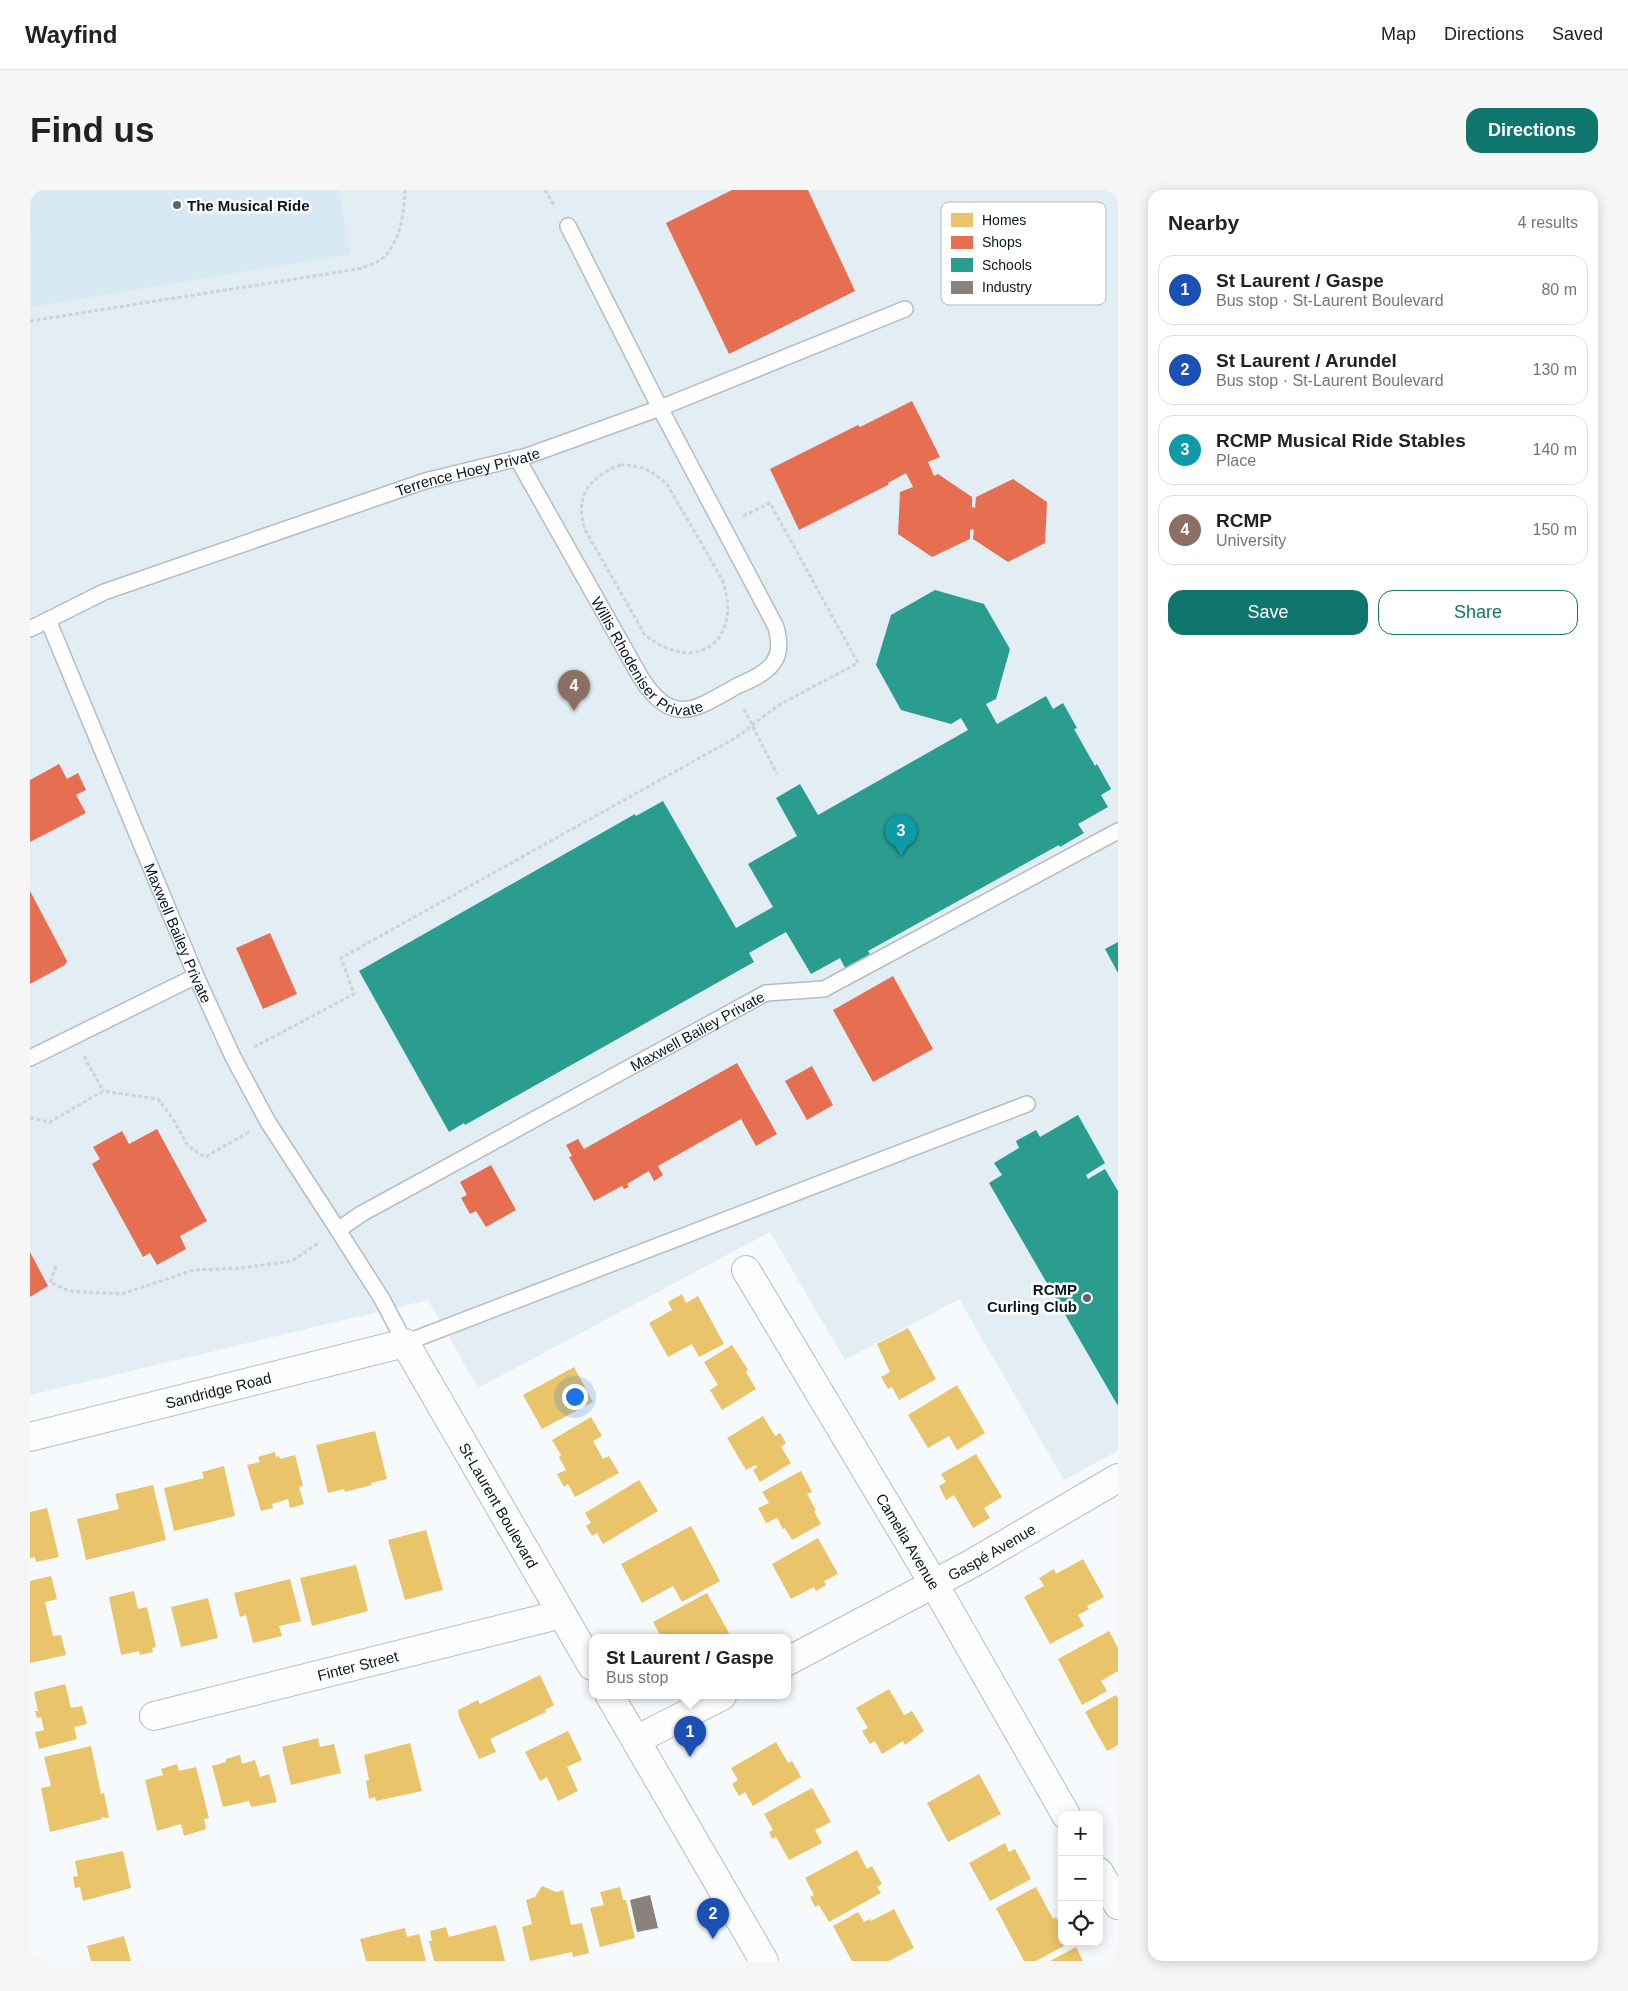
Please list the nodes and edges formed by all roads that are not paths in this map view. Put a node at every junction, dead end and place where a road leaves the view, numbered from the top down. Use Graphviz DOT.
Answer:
graph roads {
  1 [pos="568,226"];
  2 [pos="905,309"];
  3 [pos="660,408"];
  4 [pos="517,458"];
  5 [pos="48,620"];
  6 [pos="30,629"];
  7 [pos="1118,831"];
  8 [pos="196,976"];
  9 [pos="30,1058"];
  10 [pos="1027,1104"];
  11 [pos="338,1230"];
  12 [pos="746,1270"];
  13 [pos="405,1344"];
  14 [pos="30,1437"];
  15 [pos="1117,1482"];
  16 [pos="934,1584"];
  17 [pos="562,1614"];
  18 [pos="791,1659"];
  19 [pos="589,1661"];
  20 [pos="612,1699"];
  21 [pos="716,1699"];
  22 [pos="154,1716"];
  23 [pos="636,1740"];
  24 [pos="1064,1811"];
  25 [pos="1103,1879"];
  26 [pos="1118,1905"];
  27 [pos="764,1961"];
  1 -- 3 [label="lane, Willis Rhodeniser Private"];
  2 -- 3 [label="lane, Terrence Hoey Private"];
  3 -- 4 [label="lane, Terrence Hoey Private"];
  3 -- 4 [label="lane, Willis Rhodeniser Private"];
  4 -- 5 [label="lane, Terrence Hoey Private"];
  5 -- 6 [label="lane, Terrence Hoey Private"];
  5 -- 8 [label="lane, Maxwell Bailey Private"];
  7 -- 11 [label="lane, Maxwell Bailey Private"];
  8 -- 9 [label="lane"];
  8 -- 11 [label="lane, Maxwell Bailey Private"];
  10 -- 13 [label="lane"];
  11 -- 13 [label="lane, Maxwell Bailey Private"];
  12 -- 16 [label="street, Camelia Avenue"];
  13 -- 14 [label="street, Sandridge Road"];
  13 -- 17 [label="street, St-Laurent Boulevard"];
  15 -- 16 [label="street, Gaspé Avenue"];
  16 -- 18 [label="street, Gaspé Avenue"];
  16 -- 24 [label="street, Camelia Avenue"];
  17 -- 19 [label="street, St-Laurent Boulevard"];
  17 -- 22 [label="street, Finter Street"];
  20 -- 23 [label="street"];
  21 -- 23 [label="street"];
  23 -- 27 [label="street"];
  25 -- 26 [label="street"];
}
